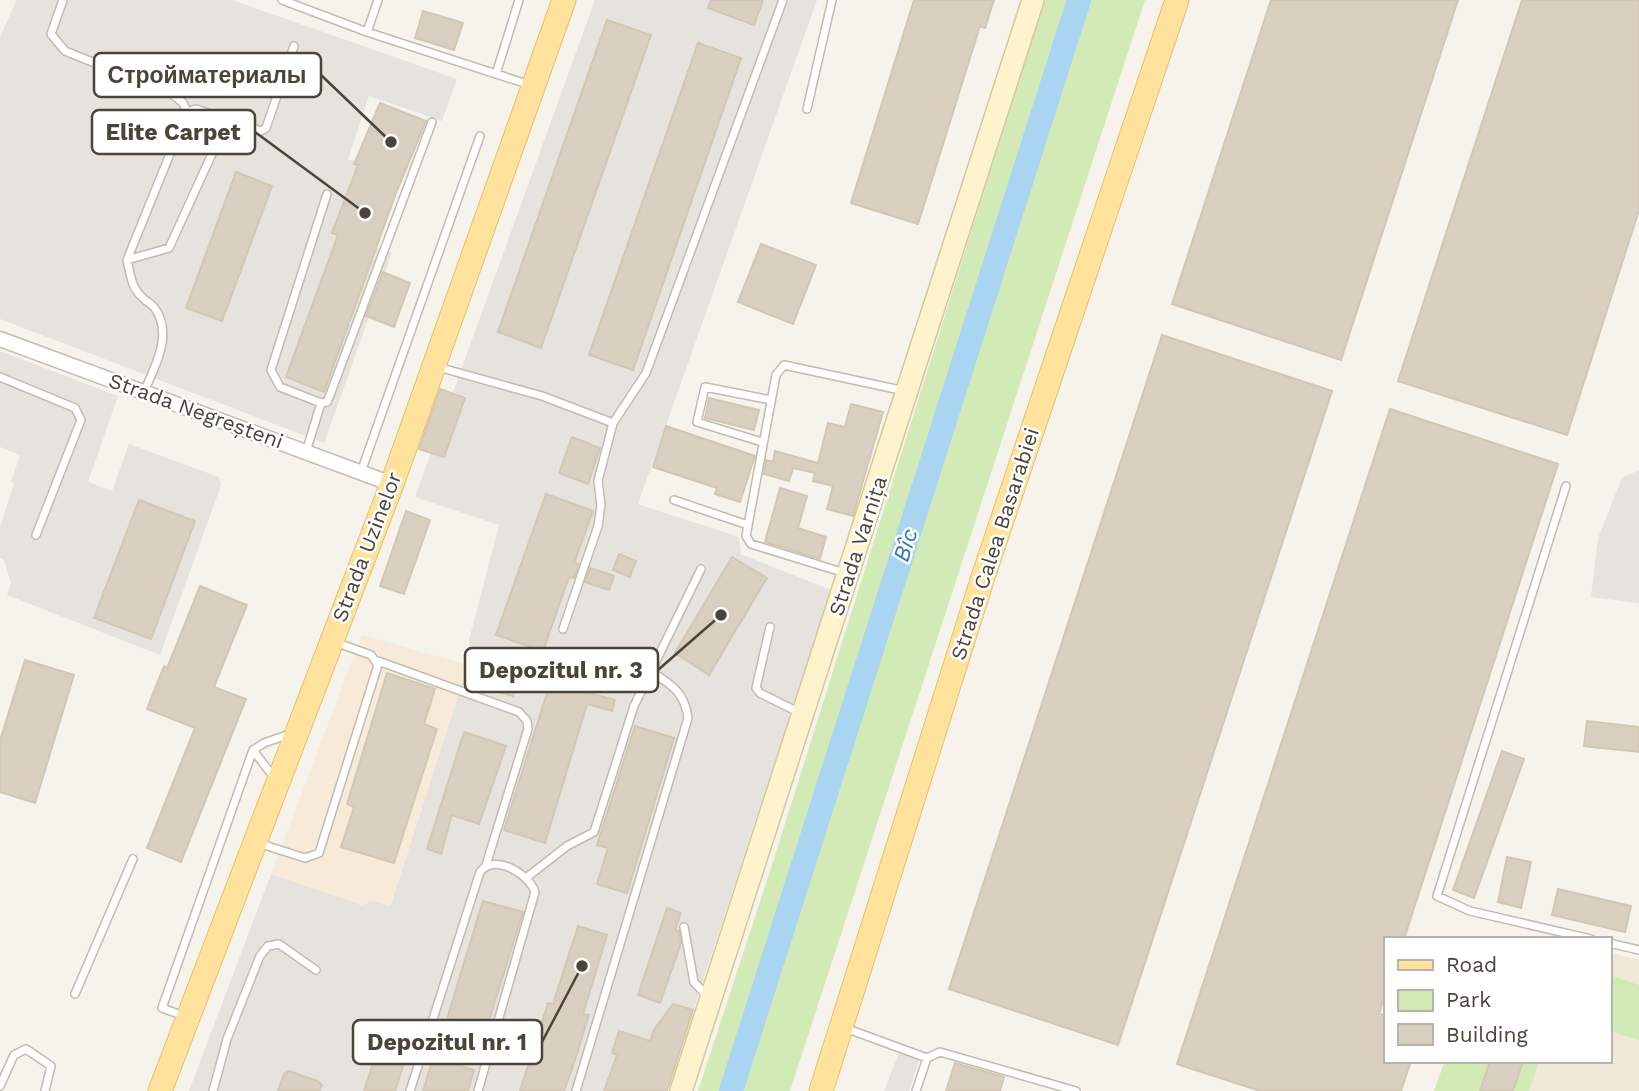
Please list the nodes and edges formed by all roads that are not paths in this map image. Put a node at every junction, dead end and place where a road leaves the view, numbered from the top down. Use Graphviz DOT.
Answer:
graph roads {
  1 [pos="63,0"];
  2 [pos="282,0"];
  3 [pos="378,0"];
  4 [pos="519,0"];
  5 [pos="564,0"];
  6 [pos="783,0"];
  7 [pos="832,0"];
  8 [pos="1033,0"];
  9 [pos="1177,0"];
  10 [pos="367,32"];
  11 [pos="294,46"];
  12 [pos="496,74"];
  13 [pos="533,86"];
  14 [pos="807,109"];
  15 [pos="187,112"];
  16 [pos="228,121"];
  17 [pos="432,122"];
  18 [pos="480,136"];
  19 [pos="327,194"];
  20 [pos="127,260"];
  21 [pos="0,339"];
  22 [pos="434,366"];
  23 [pos="0,377"];
  24 [pos="908,391"];
  25 [pos="144,393"];
  26 [pos="771,400"];
  27 [pos="321,403"];
  28 [pos="613,423"];
  29 [pos="762,442"];
  30 [pos="306,452"];
  31 [pos="360,472"];
  32 [pos="392,484"];
  33 [pos="1566,486"];
  34 [pos="674,500"];
  35 [pos="745,524"];
  36 [pos="36,535"];
  37 [pos="701,569"];
  38 [pos="849,575"];
  39 [pos="770,627"];
  40 [pos="563,629"];
  41 [pos="332,641"];
  42 [pos="378,661"];
  43 [pos="652,672"];
  44 [pos="804,715"];
  45 [pos="297,732"];
  46 [pos="253,750"];
  47 [pos="278,782"];
  48 [pos="254,842"];
  49 [pos="133,859"];
  50 [pos="486,865"];
  51 [pos="526,878"];
  52 [pos="684,927"];
  53 [pos="1582,937"];
  54 [pos="1611,943"];
  55 [pos="1639,950"];
  56 [pos="316,970"];
  57 [pos="75,994"];
  58 [pos="711,999"];
  59 [pos="188,1018"];
  60 [pos="841,1026"];
  61 [pos="427,1038"];
  62 [pos="488,1056"];
  63 [pos="927,1058"];
  64 [pos="0,1086"];
  65 [pos="825,1087"];
  66 [pos="45,1091"];
  67 [pos="160,1091"];
  68 [pos="213,1091"];
  69 [pos="410,1091"];
  70 [pos="478,1091"];
  71 [pos="576,1091"];
  72 [pos="681,1091"];
  73 [pos="916,1091"];
  74 [pos="1076,1091"];
  1 -- 15 [label="lane"];
  2 -- 10 [label="lane"];
  3 -- 10 [label="lane"];
  4 -- 12 [label="lane"];
  5 -- 13 [label="main road, Strada Uzinelor"];
  6 -- 28 [label="lane"];
  7 -- 14 [label="lane"];
  8 -- 24 [label="street, Strada Varnița"];
  9 -- 60 [label="main road, Strada Calea Basarabiei"];
  10 -- 12 [label="lane"];
  11 -- 16 [label="lane"];
  12 -- 13 [label="lane"];
  13 -- 22 [label="main road, Strada Uzinelor"];
  15 -- 16 [label="lane"];
  15 -- 20 [label="lane"];
  16 -- 20 [label="lane"];
  17 -- 27 [label="lane"];
  18 -- 31 [label="lane"];
  19 -- 27 [label="lane"];
  20 -- 25 [label="lane"];
  21 -- 25 [label="street, Strada Negreșteni"];
  22 -- 28 [label="lane"];
  22 -- 32 [label="main road, Strada Uzinelor"];
  23 -- 36 [label="lane"];
  24 -- 26 [label="lane"];
  24 -- 38 [label="street, Strada Varnița"];
  25 -- 30 [label="street, Strada Negreșteni"];
  26 -- 29 [label="lane"];
  26 -- 29 [label="lane"];
  27 -- 30 [label="lane"];
  28 -- 40 [label="lane"];
  29 -- 35 [label="lane"];
  30 -- 31 [label="street, Strada Negreșteni"];
  31 -- 32 [label="street, Strada Negreșteni"];
  32 -- 41 [label="main road, Strada Uzinelor"];
  33 -- 53 [label="lane"];
  34 -- 35 [label="lane"];
  35 -- 38 [label="lane"];
  37 -- 43 [label="lane"];
  38 -- 44 [label="street, Strada Varnița"];
  39 -- 44 [label="lane"];
  41 -- 42 [label="lane"];
  41 -- 45 [label="main road, Strada Uzinelor"];
  42 -- 48 [label="lane"];
  42 -- 50 [label="lane"];
  43 -- 51 [label="lane"];
  43 -- 71 [label="lane"];
  44 -- 58 [label="street, Strada Varnița"];
  45 -- 46 [label="lane"];
  45 -- 47 [label="main road, Strada Uzinelor"];
  46 -- 47 [label="lane"];
  46 -- 59 [label="lane"];
  47 -- 48 [label="main road, Strada Uzinelor"];
  48 -- 59 [label="main road, Strada Uzinelor"];
  49 -- 57 [label="lane"];
  50 -- 51 [label="lane"];
  50 -- 61 [label="lane"];
  51 -- 62 [label="lane"];
  52 -- 58 [label="lane"];
  54 -- 55 [label="lane"];
  56 -- 68 [label="lane"];
  58 -- 72 [label="street, Strada Varnița"];
  59 -- 67 [label="main road, Strada Uzinelor"];
  60 -- 63 [label="lane"];
  60 -- 65 [label="main road, Strada Calea Basarabiei"];
  61 -- 62 [label="lane"];
  61 -- 69 [label="lane"];
  62 -- 70 [label="lane"];
  63 -- 73 [label="lane"];
  63 -- 74 [label="lane"];
  64 -- 66 [label="lane"];
}
